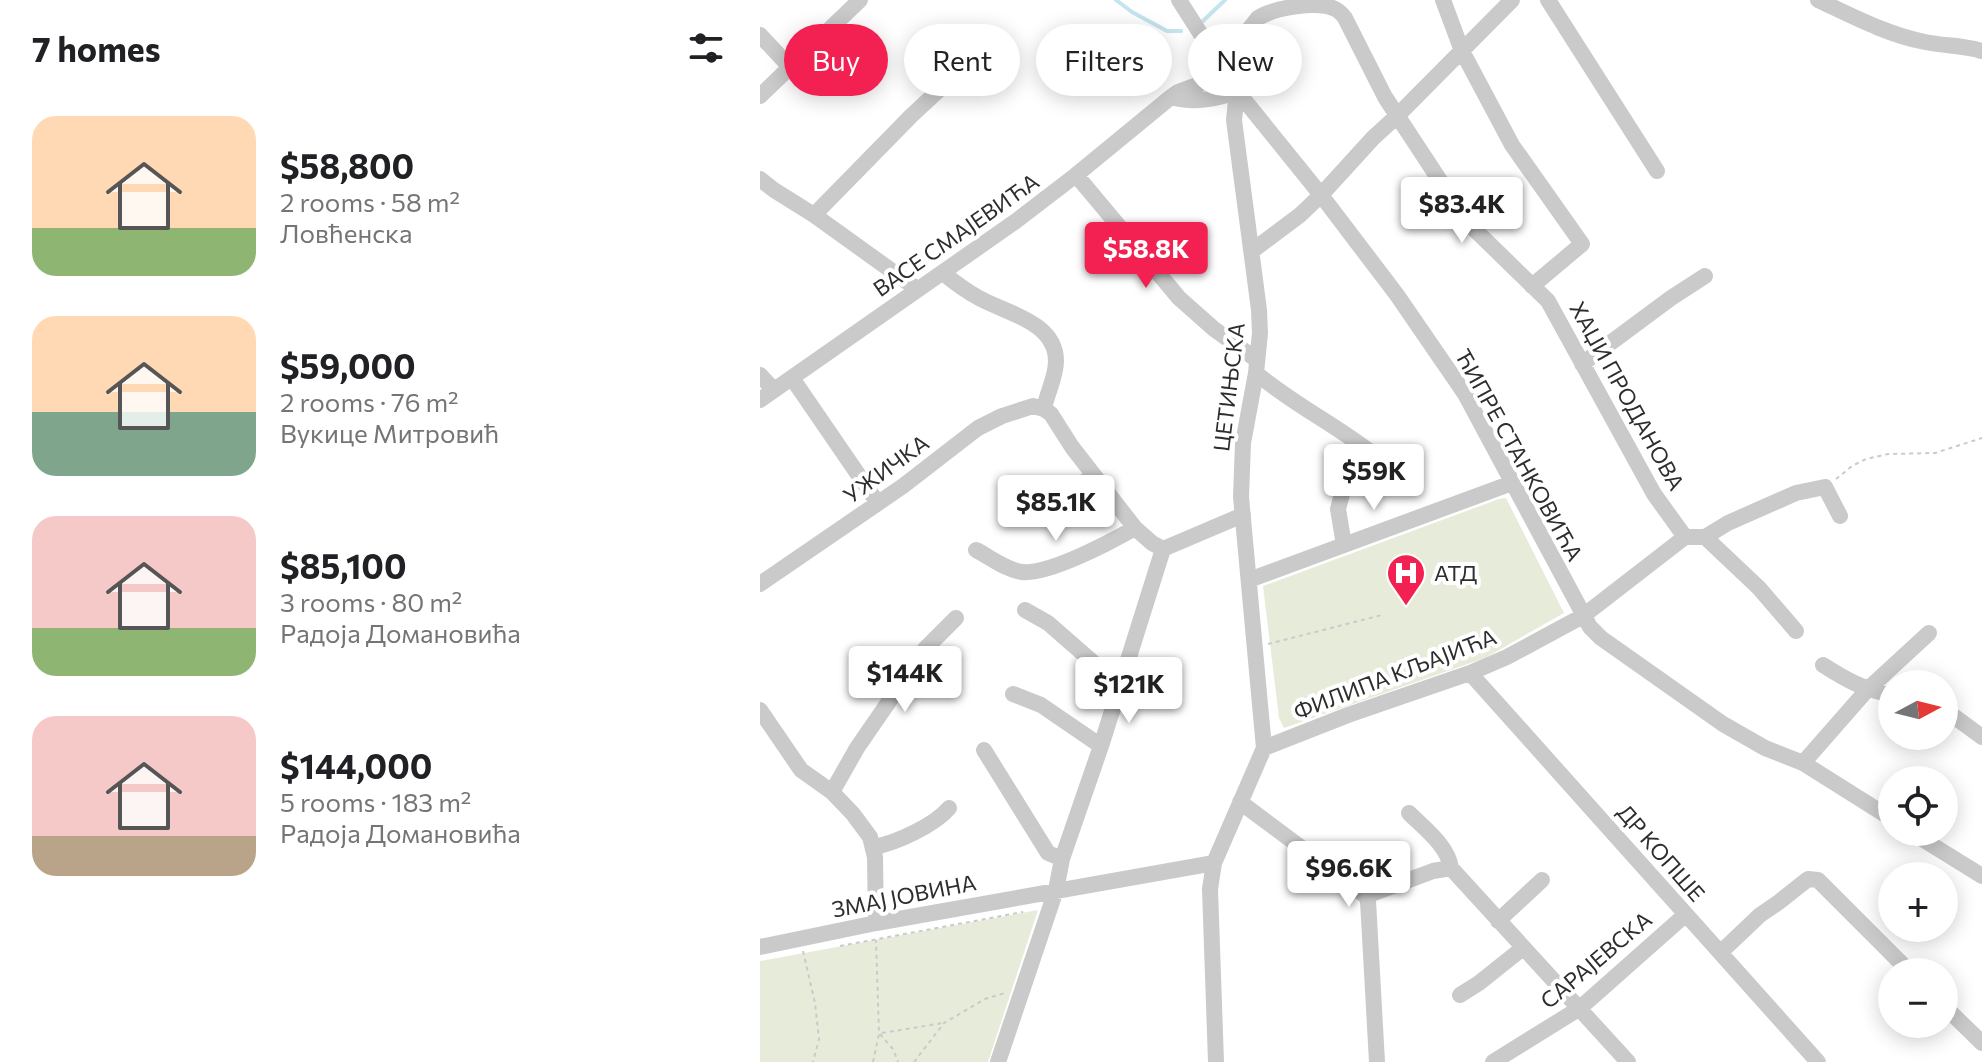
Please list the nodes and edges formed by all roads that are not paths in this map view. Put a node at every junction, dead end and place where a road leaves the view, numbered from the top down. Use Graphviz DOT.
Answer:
graph roads {
  1 [pos="860,0"];
  2 [pos="1179,0"];
  3 [pos="1443,0"];
  4 [pos="1512,0"];
  5 [pos="1548,0"];
  6 [pos="1818,0"];
  7 [pos="1335,4"];
  8 [pos="835,24"];
  9 [pos="1194,24"];
  10 [pos="1253,24"];
  11 [pos="760,35"];
  12 [pos="1462,51"];
  13 [pos="1982,51"];
  14 [pos="784,61"];
  15 [pos="784,73"];
  16 [pos="1188,88"];
  17 [pos="760,96"];
  18 [pos="933,96"];
  19 [pos="1224,96"];
  20 [pos="1236,96"];
  21 [pos="1241,96"];
  22 [pos="1171,97"];
  23 [pos="1397,116"];
  24 [pos="1657,171"];
  25 [pos="1076,175"];
  26 [pos="760,179"];
  27 [pos="1321,195"];
  28 [pos="814,215"];
  29 [pos="1252,251"];
  30 [pos="943,273"];
  31 [pos="1705,276"];
  32 [pos="1532,286"];
  33 [pos="917,289"];
  34 [pos="1582,364"];
  35 [pos="1256,367"];
  36 [pos="760,375"];
  37 [pos="792,378"];
  38 [pos="767,395"];
  39 [pos="1044,409"];
  40 [pos="1382,461"];
  41 [pos="1094,475"];
  42 [pos="1346,479"];
  43 [pos="1512,483"];
  44 [pos="877,502"];
  45 [pos="1052,504"];
  46 [pos="1243,515"];
  47 [pos="1840,516"];
  48 [pos="1135,528"];
  49 [pos="1685,537"];
  50 [pos="1705,537"];
  51 [pos="1344,545"];
  52 [pos="1163,549"];
  53 [pos="976,550"];
  54 [pos="1249,580"];
  55 [pos="760,584"];
  56 [pos="1025,610"];
  57 [pos="1583,616"];
  58 [pos="956,618"];
  59 [pos="1796,631"];
  60 [pos="1929,633"];
  61 [pos="1823,665"];
  62 [pos="1470,673"];
  63 [pos="1121,683"];
  64 [pos="1867,690"];
  65 [pos="1878,692"];
  66 [pos="1013,694"];
  67 [pos="760,710"];
  68 [pos="1958,719"];
  69 [pos="1982,737"];
  70 [pos="1101,746"];
  71 [pos="1264,748"];
  72 [pos="984,750"];
  73 [pos="1803,763"];
  74 [pos="832,792"];
  75 [pos="1240,802"];
  76 [pos="949,808"];
  77 [pos="1878,810"];
  78 [pos="1409,813"];
  79 [pos="1934,846"];
  80 [pos="874,847"];
  81 [pos="1062,859"];
  82 [pos="1214,863"];
  83 [pos="1451,868"];
  84 [pos="1982,876"];
  85 [pos="1542,880"];
  86 [pos="1056,890"];
  87 [pos="1366,896"];
  88 [pos="1685,915"];
  89 [pos="1498,921"];
  90 [pos="876,931"];
  91 [pos="760,947"];
  92 [pos="1523,948"];
  93 [pos="1721,952"];
  94 [pos="1896,958"];
  95 [pos="1460,995"];
  96 [pos="1580,1008"];
  97 [pos="1958,1020"];
  98 [pos="1982,1043"];
  99 [pos="998,1062"];
  100 [pos="1216,1062"];
  101 [pos="1377,1062"];
  102 [pos="1493,1062"];
  103 [pos="1628,1062"];
  104 [pos="1818,1062"];
  1 -- 8 [label="street"];
  2 -- 9 [label="street"];
  3 -- 12 [label="street"];
  4 -- 12 [label="street"];
  5 -- 24 [label="street"];
  6 -- 13 [label="street"];
  7 -- 10 [label="street, ХАЏИ ПРОДАНОВА"];
  7 -- 23 [label="street, ХАЏИ ПРОДАНОВА"];
  11 -- 14 [label="street"];
  12 -- 23 [label="street"];
  12 -- 32 [label="street"];
  15 -- 17 [label="street"];
  16 -- 22 [label="street, ВАСЕ СМАЈЕВИЋА"];
  18 -- 28 [label="street"];
  19 -- 22 [label="street"];
  20 -- 29 [label="street, ЦЕТИЊСКА"];
  21 -- 27 [label="street, ЋИПРЕ СТАНКОВИЋА"];
  22 -- 25 [label="street, ВАСЕ СМАЈЕВИЋА"];
  23 -- 27 [label="street"];
  23 -- 32 [label="street, ХАЏИ ПРОДАНОВА"];
  25 -- 30 [label="street, ВАСЕ СМАЈЕВИЋА"];
  25 -- 35 [label="street"];
  26 -- 28 [label="street"];
  27 -- 29 [label="street"];
  27 -- 43 [label="street, ЋИПРЕ СТАНКОВИЋА"];
  28 -- 33 [label="street"];
  29 -- 35 [label="street, ЦЕТИЊСКА"];
  30 -- 33 [label="street, ВАСЕ СМАЈЕВИЋА"];
  30 -- 39 [label="street"];
  31 -- 34 [label="street"];
  32 -- 34 [label="street, ХАЏИ ПРОДАНОВА"];
  33 -- 37 [label="street, ВАСЕ СМАЈЕВИЋА"];
  34 -- 49 [label="street, ХАЏИ ПРОДАНОВА"];
  35 -- 40 [label="street"];
  35 -- 46 [label="street, ЦЕТИЊСКА"];
  36 -- 38 [label="street"];
  37 -- 38 [label="street, ВАСЕ СМАЈЕВИЋА"];
  37 -- 44 [label="street"];
  39 -- 41 [label="street"];
  39 -- 44 [label="street, УЖИЧКА"];
  41 -- 45 [label="street"];
  41 -- 48 [label="street"];
  42 -- 51 [label="street"];
  43 -- 51 [label="street"];
  43 -- 57 [label="street, ЋИПРЕ СТАНКОВИЋА"];
  44 -- 55 [label="street, УЖИЧКА"];
  46 -- 52 [label="street"];
  46 -- 54 [label="street, ЦЕТИЊСКА"];
  47 -- 50 [label="street"];
  48 -- 52 [label="street"];
  48 -- 53 [label="street"];
  49 -- 50 [label="street"];
  49 -- 57 [label="street, ФИЛИПА КЉАЈИЋА"];
  50 -- 59 [label="street"];
  51 -- 54 [label="street"];
  52 -- 63 [label="street"];
  54 -- 71 [label="street, ЦЕТИЊСКА"];
  56 -- 63 [label="street"];
  57 -- 62 [label="street, ФИЛИПА КЉАЈИЋА"];
  57 -- 73 [label="street, ЋИПРЕ СТАНКОВИЋА"];
  58 -- 74 [label="street"];
  60 -- 64 [label="street"];
  61 -- 64 [label="street"];
  62 -- 71 [label="street, ФИЛИПА КЉАЈИЋА"];
  62 -- 88 [label="street, ДР КОПШЕ"];
  63 -- 70 [label="street"];
  64 -- 65 [label="street"];
  64 -- 73 [label="street"];
  66 -- 70 [label="street"];
  67 -- 74 [label="street"];
  68 -- 69 [label="street"];
  70 -- 81 [label="street"];
  71 -- 75 [label="street"];
  72 -- 81 [label="street"];
  73 -- 77 [label="street, ЋИПРЕ СТАНКОВИЋА"];
  74 -- 80 [label="street"];
  75 -- 82 [label="street"];
  75 -- 87 [label="street"];
  76 -- 80 [label="street"];
  78 -- 83 [label="street"];
  79 -- 84 [label="street"];
  80 -- 90 [label="street"];
  81 -- 86 [label="street"];
  82 -- 86 [label="street, ЗМАЈ ЈОВИНА"];
  82 -- 100 [label="street"];
  83 -- 87 [label="street"];
  83 -- 89 [label="street"];
  85 -- 89 [label="street"];
  86 -- 90 [label="street, ЗМАЈ ЈОВИНА"];
  86 -- 99 [label="street"];
  87 -- 101 [label="street"];
  88 -- 93 [label="street, ДР КОПШЕ"];
  88 -- 96 [label="street, САРАЈЕВСКА"];
  89 -- 92 [label="street"];
  90 -- 91 [label="street, ЗМАЈ ЈОВИНА"];
  92 -- 95 [label="street"];
  92 -- 96 [label="street"];
  93 -- 94 [label="street"];
  93 -- 104 [label="street, ДР КОПШЕ"];
  96 -- 102 [label="street, САРАЈЕВСКА"];
  96 -- 103 [label="street"];
  97 -- 98 [label="street"];
}
